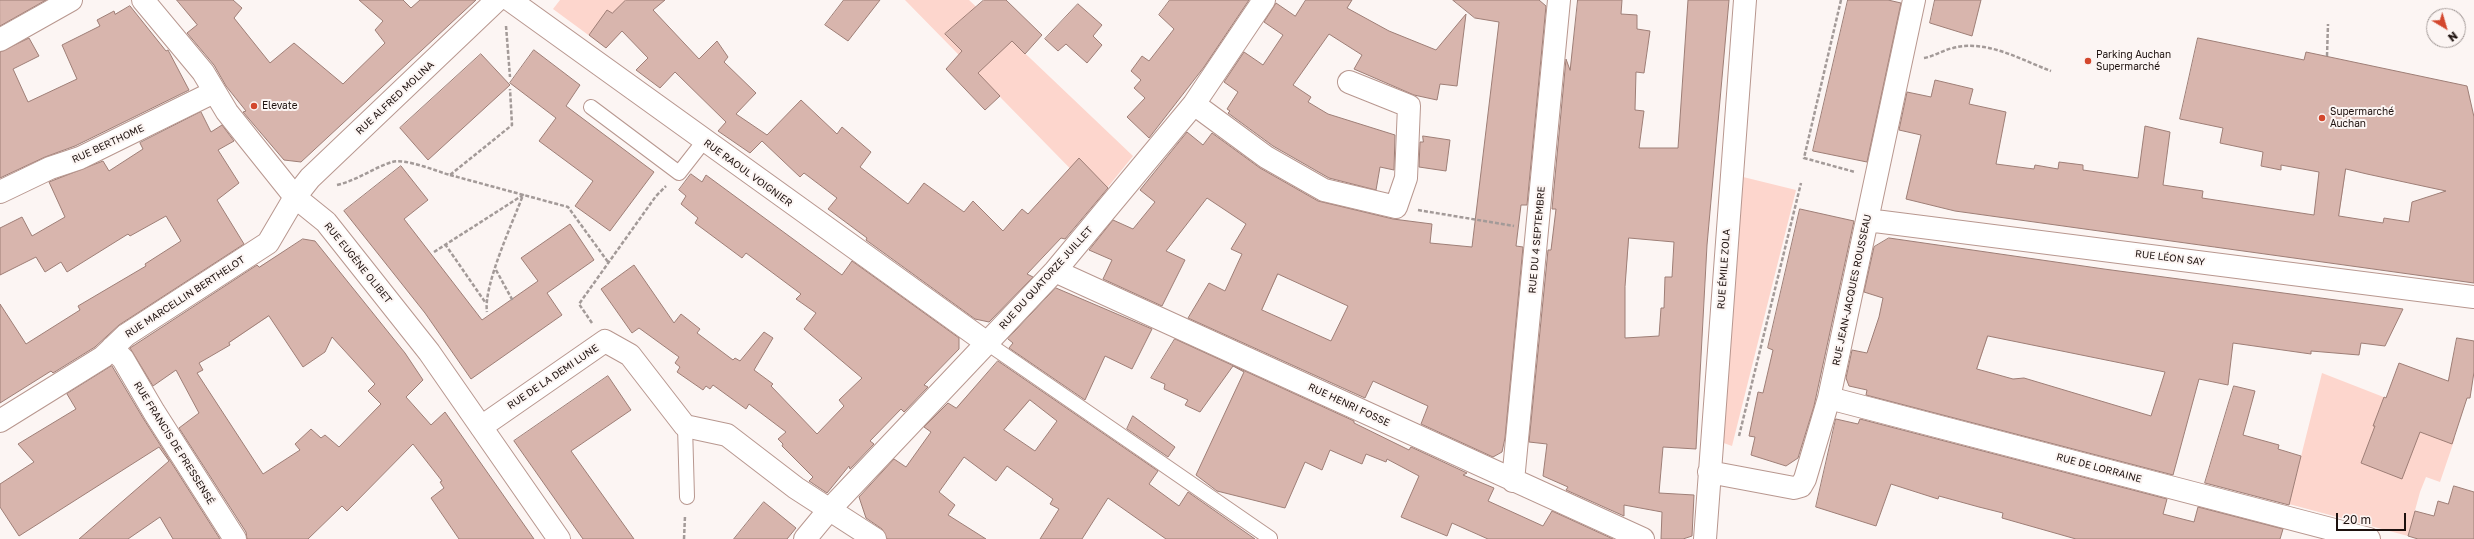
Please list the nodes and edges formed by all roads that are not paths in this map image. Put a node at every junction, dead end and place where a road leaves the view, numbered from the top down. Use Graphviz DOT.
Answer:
graph roads {
  1 [pos="71,0"];
  2 [pos="143,0"];
  3 [pos="497,0"];
  4 [pos="510,0"];
  5 [pos="1264,0"];
  6 [pos="1559,0"];
  7 [pos="1745,0"];
  8 [pos="1914,0"];
  9 [pos="0,40"];
  10 [pos="1349,82"];
  11 [pos="214,92"];
  12 [pos="1194,104"];
  13 [pos="591,107"];
  14 [pos="704,141"];
  15 [pos="0,192"];
  16 [pos="295,197"];
  17 [pos="1867,220"];
  18 [pos="1055,271"];
  19 [pos="2474,297"];
  20 [pos="987,343"];
  21 [pos="112,348"];
  22 [pos="1829,398"];
  23 [pos="0,421"];
  24 [pos="685,426"];
  25 [pos="481,427"];
  26 [pos="1709,472"];
  27 [pos="1513,481"];
  28 [pos="687,496"];
  29 [pos="829,510"];
  30 [pos="1270,538"];
  31 [pos="235,539"];
  32 [pos="559,539"];
  33 [pos="806,539"];
  34 [pos="875,539"];
  35 [pos="1643,539"];
  36 [pos="1705,539"];
  37 [pos="2369,539"];
  1 -- 9 [label="street"];
  2 -- 11 [label="street, RUE EUGÈNE OLIBET"];
  3 -- 16 [label="street, RUE ALFRED MOLINA"];
  4 -- 14 [label="street, RUE RAOUL VOIGNIER"];
  5 -- 12 [label="street, RUE DU QUATORZE JUILLET"];
  6 -- 27 [label="street, RUE DU 4 SEPTEMBRE"];
  7 -- 26 [label="street, RUE ÉMILE ZOLA"];
  8 -- 17 [label="street, RUE JEAN-JACQUES ROUSSEAU"];
  10 -- 12 [label="street"];
  11 -- 15 [label="street, RUE BERTHOME"];
  11 -- 16 [label="street, RUE EUGÈNE OLIBET"];
  12 -- 18 [label="street, RUE DU QUATORZE JUILLET"];
  13 -- 14 [label="lane"];
  14 -- 20 [label="street, RUE RAOUL VOIGNIER"];
  16 -- 21 [label="street, RUE MARCELLIN BERTHELOT"];
  16 -- 25 [label="street, RUE EUGÈNE OLIBET"];
  17 -- 19 [label="street, RUE LÉON SAY"];
  17 -- 22 [label="street, RUE JEAN-JACQUES ROUSSEAU"];
  18 -- 20 [label="street, RUE DU QUATORZE JUILLET"];
  18 -- 27 [label="street, RUE HENRI FOSSE"];
  20 -- 29 [label="street, RUE DU QUATORZE JUILLET"];
  20 -- 30 [label="lane"];
  21 -- 23 [label="street, RUE MARCELLIN BERTHELOT"];
  21 -- 31 [label="street, RUE FRANCIS DE PRESSENSÉ"];
  22 -- 26 [label="street, RUE JEAN-JACQUES ROUSSEAU"];
  22 -- 37 [label="street, RUE DE LORRAINE"];
  24 -- 25 [label="street, RUE DE LA DEMI LUNE"];
  24 -- 28 [label="lane"];
  24 -- 29 [label="street"];
  25 -- 32 [label="street, RUE EUGÈNE OLIBET"];
  26 -- 36 [label="street, RUE ÉMILE ZOLA"];
  27 -- 35 [label="street, RUE HENRI FOSSE"];
  29 -- 33 [label="street, RUE DU QUATORZE JUILLET"];
  29 -- 34 [label="street"];
}
